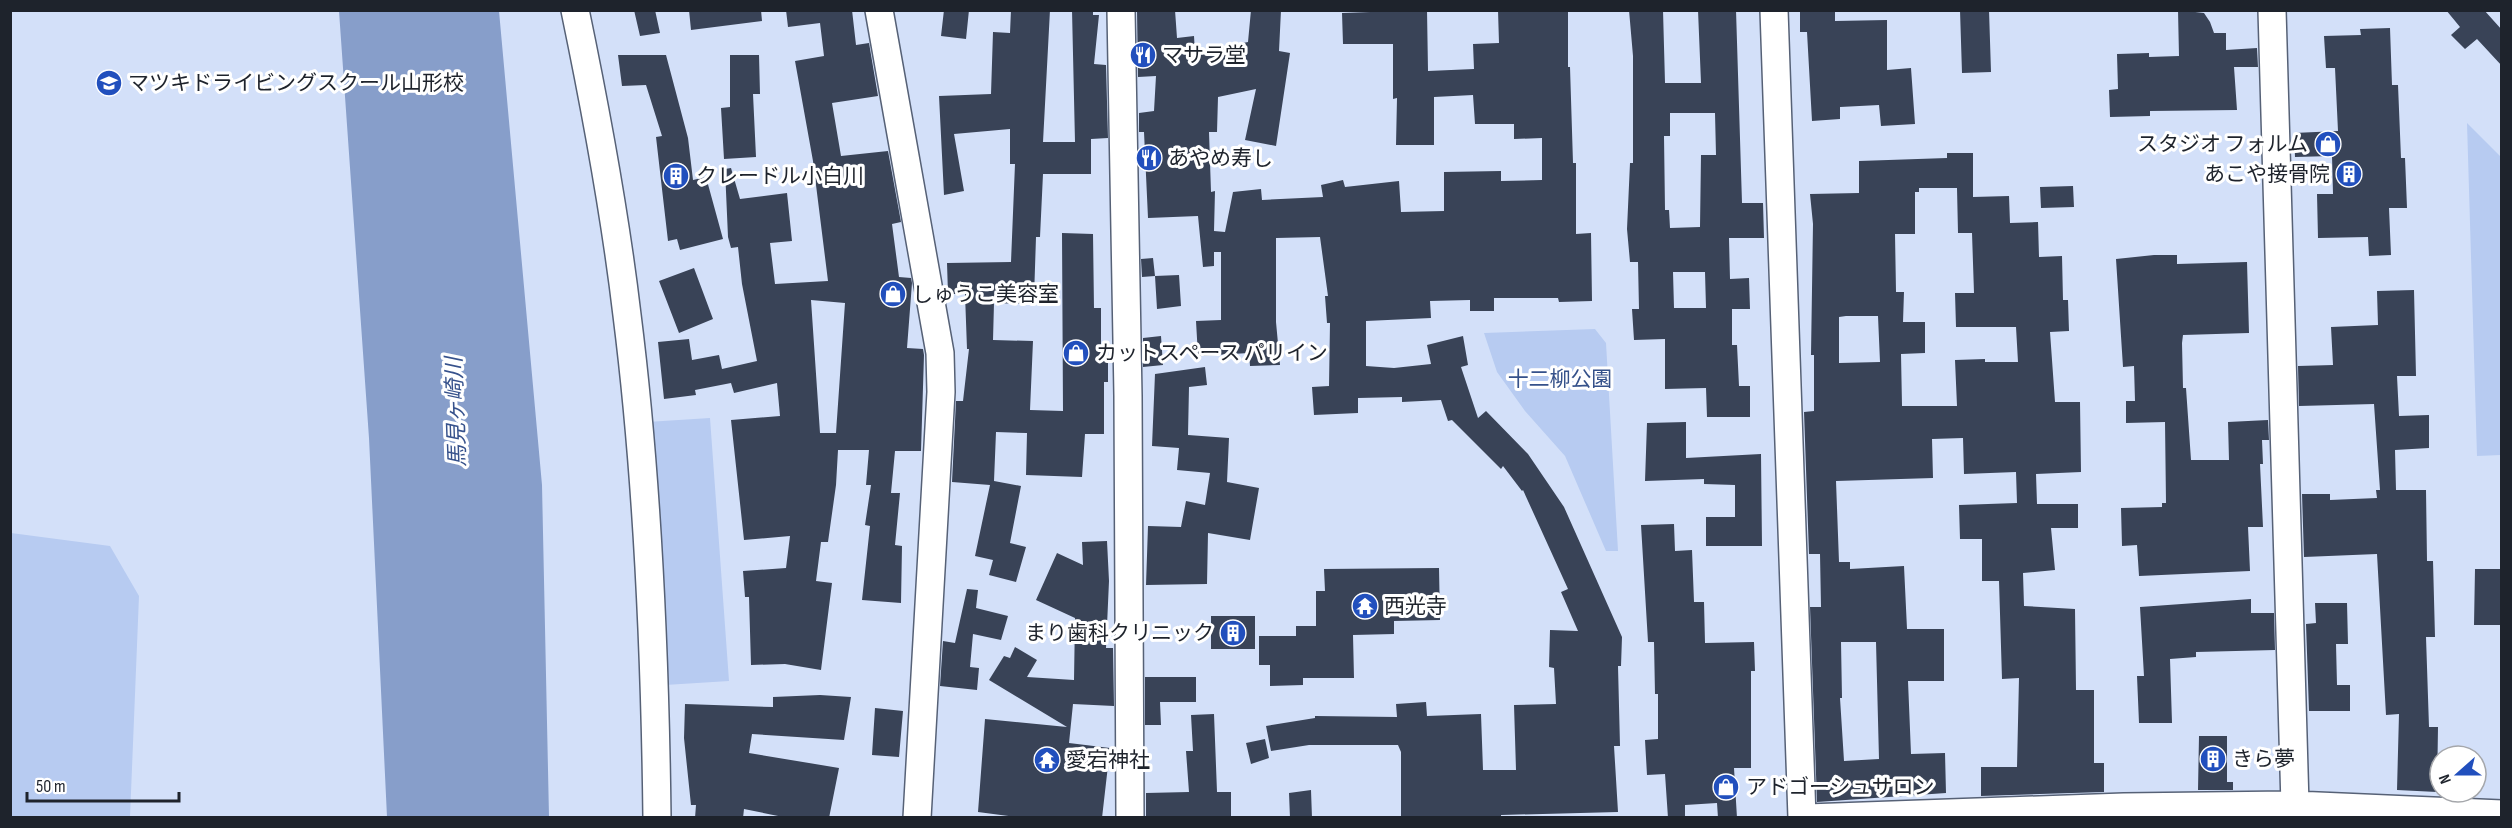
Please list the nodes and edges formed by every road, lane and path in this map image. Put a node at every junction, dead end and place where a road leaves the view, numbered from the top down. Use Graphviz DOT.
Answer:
graph roads {
  1 [pos="575,10"];
  2 [pos="879,10"];
  3 [pos="1121,10"];
  4 [pos="1774,10"];
  5 [pos="2272,10"];
  6 [pos="2295,805"];
  7 [pos="2502,814"];
  8 [pos="657,818"];
  9 [pos="917,818"];
  10 [pos="1130,818"];
  11 [pos="1802,818"];
  12 [pos="1807,818"];
  1 -- 8 [label="street"];
  2 -- 9 [label="street"];
  3 -- 10 [label="street"];
  4 -- 11 [label="street"];
  5 -- 6 [label="street"];
  6 -- 7 [label="street"];
  6 -- 12 [label="street"];
}
